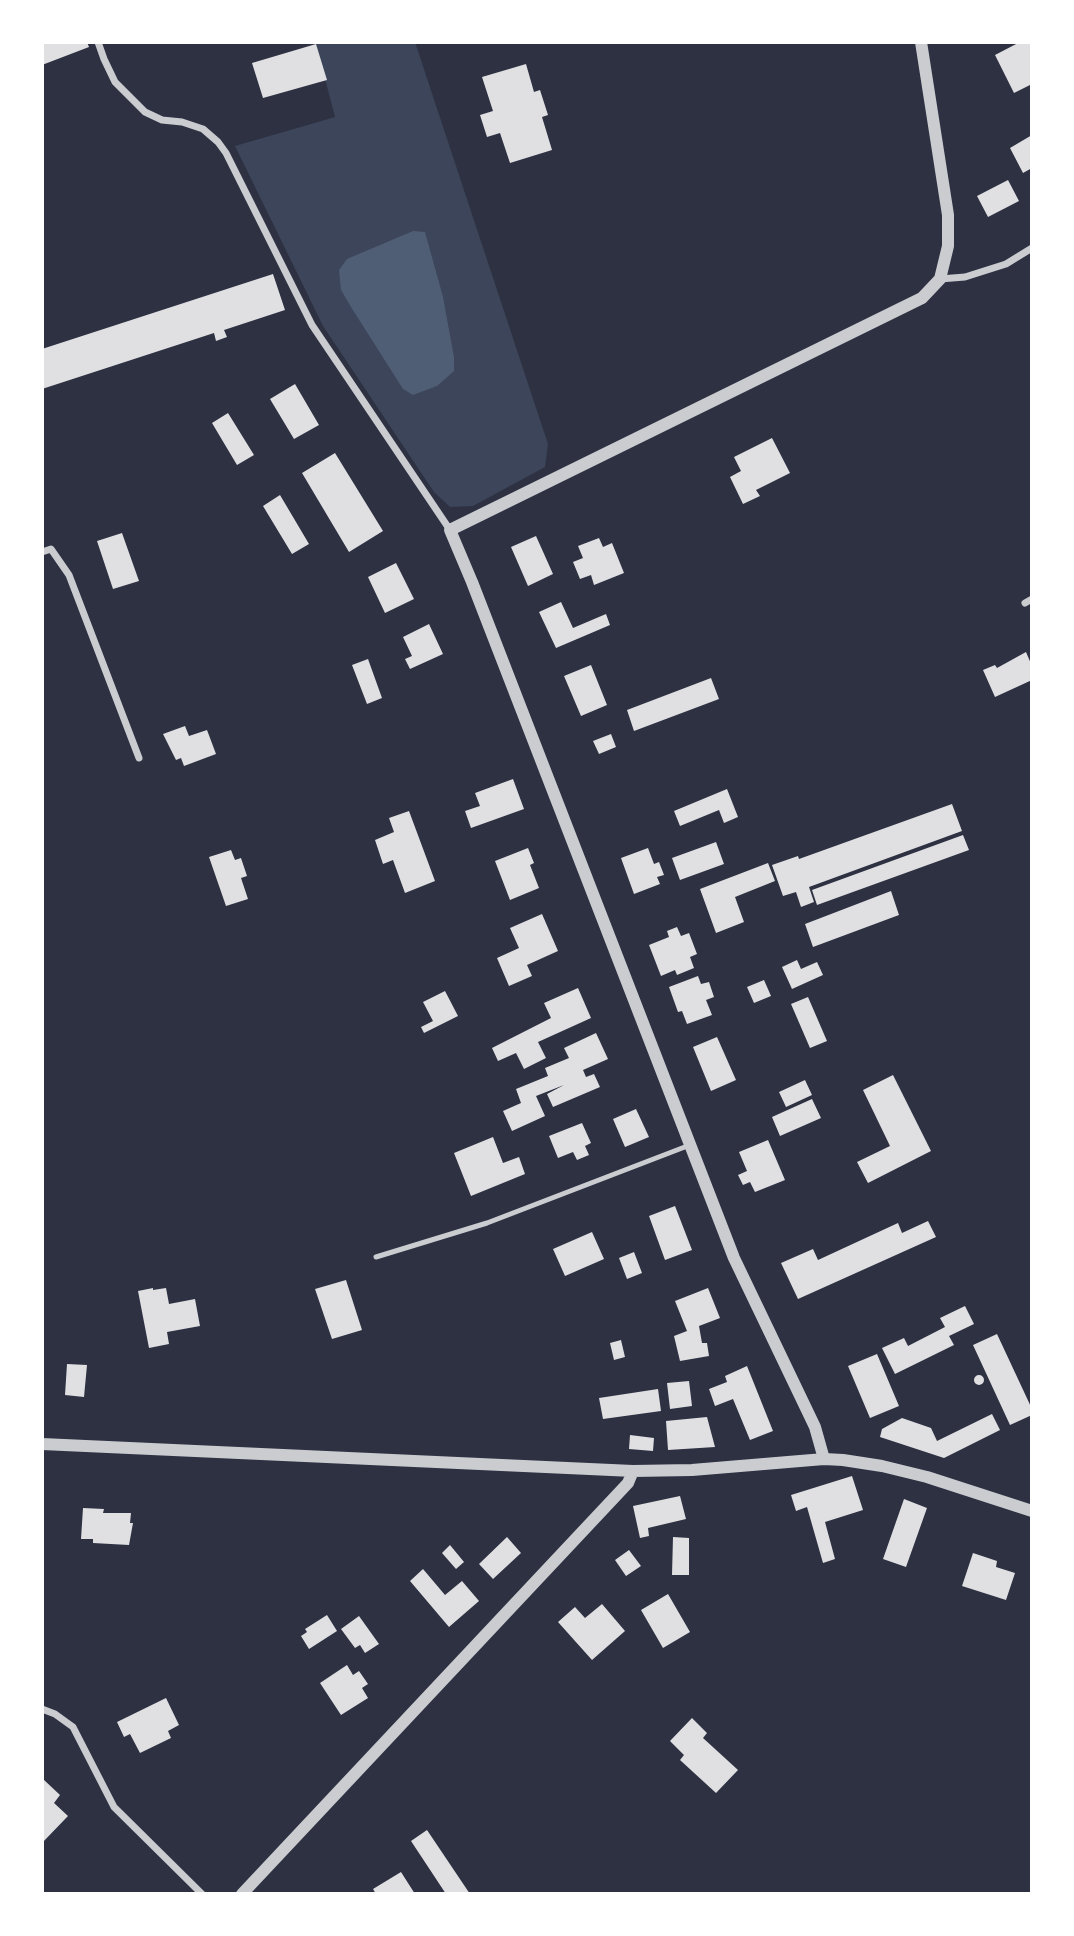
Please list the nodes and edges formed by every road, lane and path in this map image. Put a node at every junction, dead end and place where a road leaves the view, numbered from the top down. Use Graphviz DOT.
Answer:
graph roads {
  1 [pos="99,42"];
  2 [pos="921,42"];
  3 [pos="1032,248"];
  4 [pos="940,279"];
  5 [pos="450,530"];
  6 [pos="42,552"];
  7 [pos="139,758"];
  8 [pos="690,1146"];
  9 [pos="376,1257"];
  10 [pos="42,1444"];
  11 [pos="824,1459"];
  12 [pos="633,1471"];
  13 [pos="1032,1511"];
  14 [pos="42,1709"];
  15 [pos="202,1894"];
  16 [pos="242,1894"];
  1 -- 5 [label="street"];
  2 -- 4 [label="street"];
  3 -- 4 [label="street"];
  4 -- 5 [label="street"];
  5 -- 8 [label="street"];
  6 -- 7 [label="street"];
  8 -- 9 [label="lane"];
  8 -- 11 [label="street"];
  10 -- 12 [label="street"];
  11 -- 12 [label="street"];
  11 -- 13 [label="street"];
  12 -- 16 [label="street"];
  14 -- 15 [label="street"];
}
